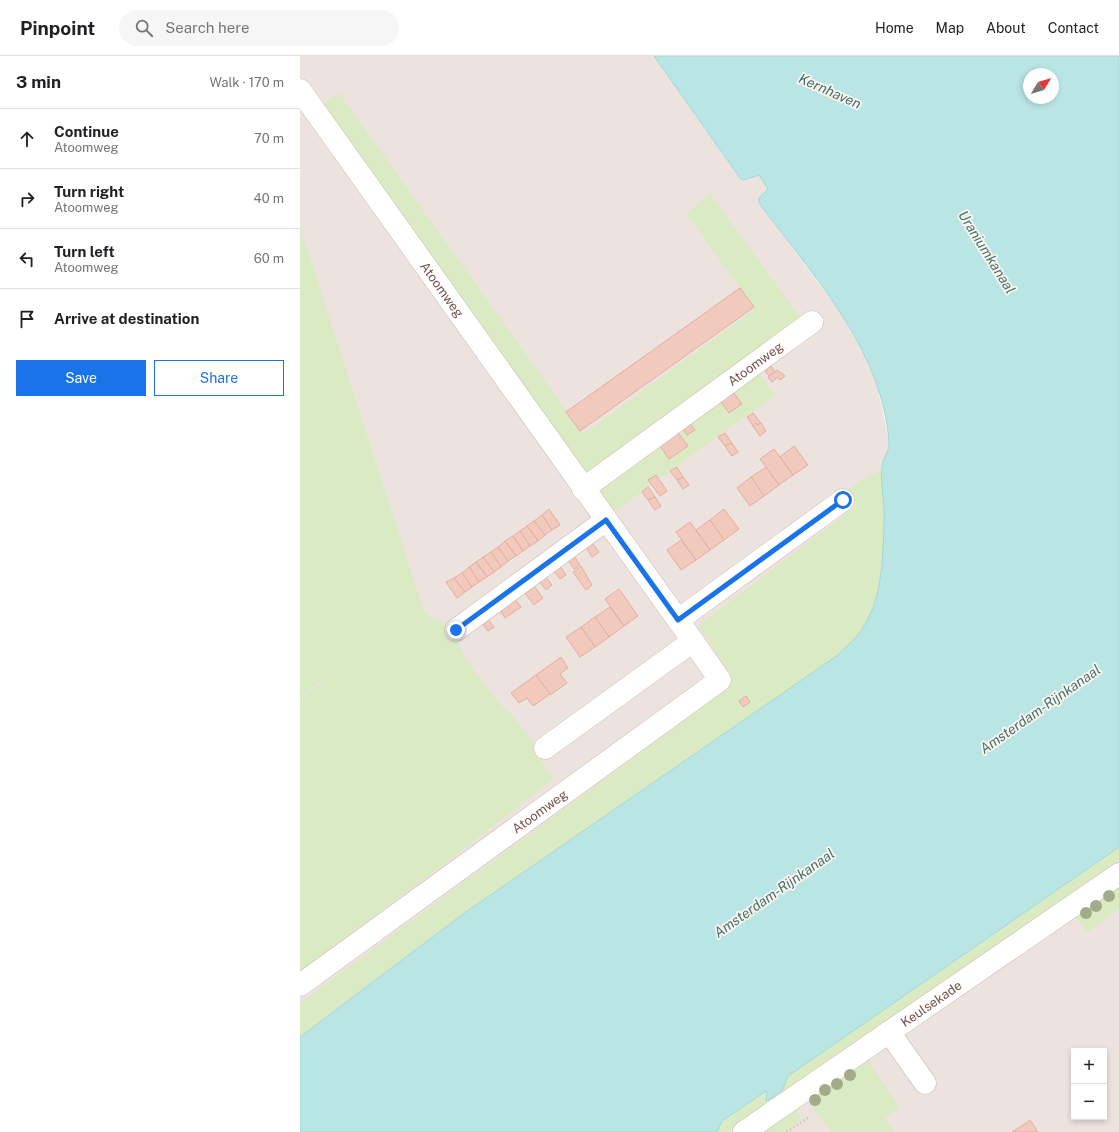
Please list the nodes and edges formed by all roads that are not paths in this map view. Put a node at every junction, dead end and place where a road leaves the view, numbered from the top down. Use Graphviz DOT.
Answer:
graph roads {
  1 [pos="300,90"];
  2 [pos="812,322"];
  3 [pos="583,489"];
  4 [pos="843,500"];
  5 [pos="606,520"];
  6 [pos="678,620"];
  7 [pos="456,630"];
  8 [pos="692,641"];
  9 [pos="545,748"];
  10 [pos="1119,874"];
  11 [pos="300,985"];
  12 [pos="889,1032"];
  13 [pos="925,1083"];
  14 [pos="744,1132"];
  1 -- 3 [label="street, Atoomweg"];
  2 -- 3 [label="street, Atoomweg"];
  3 -- 5 [label="street, Atoomweg"];
  4 -- 6 [label="street"];
  5 -- 6 [label="street, Atoomweg"];
  5 -- 7 [label="street"];
  6 -- 8 [label="street, Atoomweg"];
  8 -- 9 [label="street"];
  8 -- 11 [label="street, Atoomweg"];
  10 -- 12 [label="street, Keulsekade"];
  12 -- 13 [label="street"];
  12 -- 14 [label="street, Keulsekade"];
}
